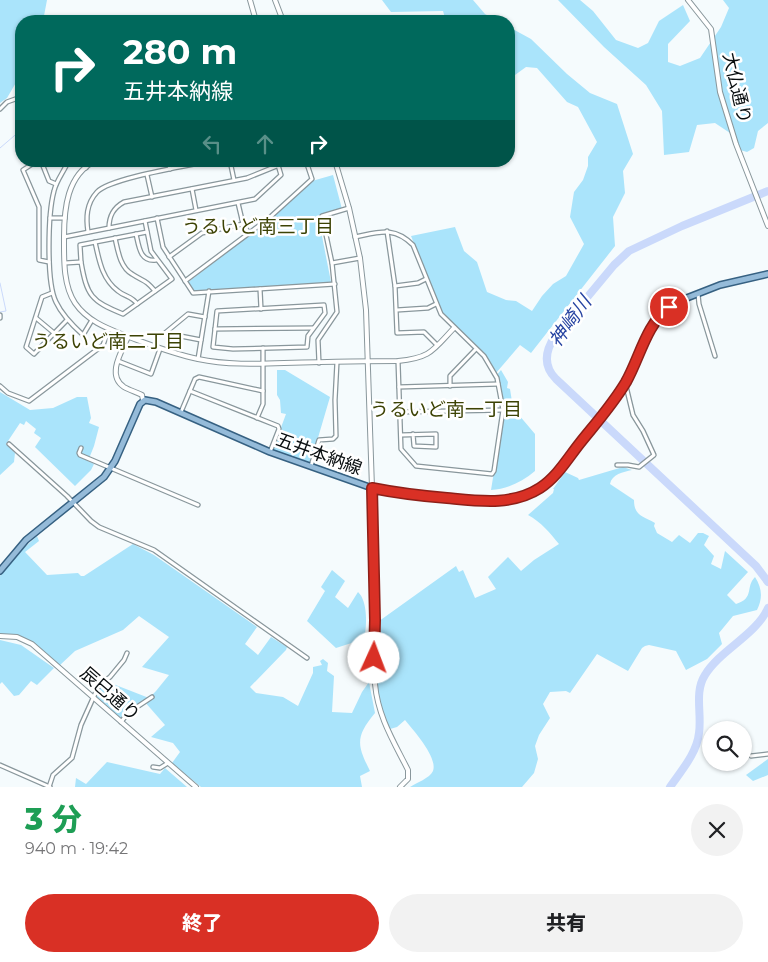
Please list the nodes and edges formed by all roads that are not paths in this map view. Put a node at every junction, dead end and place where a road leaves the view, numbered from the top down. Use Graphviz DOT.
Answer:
graph roads {
  1 [pos="250,0"];
  2 [pos="275,0"];
  3 [pos="688,0"];
  4 [pos="254,15"];
  5 [pos="281,15"];
  6 [pos="15,99"];
  7 [pos="0,109"];
  8 [pos="27,167"];
  9 [pos="43,167"];
  10 [pos="65,167"];
  11 [pos="180,167"];
  12 [pos="231,167"];
  13 [pos="273,167"];
  14 [pos="279,167"];
  15 [pos="308,167"];
  16 [pos="337,167"];
  17 [pos="86,168"];
  18 [pos="170,169"];
  19 [pos="148,175"];
  20 [pos="234,180"];
  21 [pos="56,184"];
  22 [pos="192,189"];
  23 [pos="152,197"];
  24 [pos="238,203"];
  25 [pos="350,208"];
  26 [pos="196,210"];
  27 [pos="50,218"];
  28 [pos="64,218"];
  29 [pos="157,218"];
  30 [pos="145,220"];
  31 [pos="243,224"];
  32 [pos="768,226"];
  33 [pos="109,228"];
  34 [pos="387,231"];
  35 [pos="88,232"];
  36 [pos="147,232"];
  37 [pos="249,232"];
  38 [pos="136,234"];
  39 [pos="355,236"];
  40 [pos="64,238"];
  41 [pos="115,238"];
  42 [pos="94,242"];
  43 [pos="169,257"];
  44 [pos="360,258"];
  45 [pos="156,260"];
  46 [pos="49,262"];
  47 [pos="81,262"];
  48 [pos="65,263"];
  49 [pos="332,263"];
  50 [pos="768,274"];
  51 [pos="426,279"];
  52 [pos="185,281"];
  53 [pos="335,284"];
  54 [pos="395,286"];
  55 [pos="260,289"];
  56 [pos="155,291"];
  57 [pos="209,292"];
  58 [pos="52,294"];
  59 [pos="698,294"];
  60 [pos="137,304"];
  61 [pos="436,304"];
  62 [pos="261,309"];
  63 [pos="397,310"];
  64 [pos="205,317"];
  65 [pos="36,318"];
  66 [pos="67,320"];
  67 [pos="92,320"];
  68 [pos="313,328"];
  69 [pos="454,328"];
  70 [pos="109,329"];
  71 [pos="215,329"];
  72 [pos="54,333"];
  73 [pos="128,337"];
  74 [pos="201,340"];
  75 [pos="437,345"];
  76 [pos="263,348"];
  77 [pos="476,348"];
  78 [pos="160,349"];
  79 [pos="715,356"];
  80 [pos="198,359"];
  81 [pos="118,361"];
  82 [pos="367,361"];
  83 [pos="398,361"];
  84 [pos="319,362"];
  85 [pos="337,362"];
  86 [pos="263,364"];
  87 [pos="625,382"];
  88 [pos="498,384"];
  89 [pos="0,386"];
  90 [pos="450,386"];
  91 [pos="399,388"];
  92 [pos="190,391"];
  93 [pos="263,391"];
  94 [pos="143,400"];
  95 [pos="503,410"];
  96 [pos="400,412"];
  97 [pos="181,413"];
  98 [pos="257,418"];
  99 [pos="401,434"];
  100 [pos="413,434"];
  101 [pos="9,444"];
  102 [pos="81,448"];
  103 [pos="270,452"];
  104 [pos="617,465"];
  105 [pos="310,467"];
  106 [pos="111,468"];
  107 [pos="372,488"];
  108 [pos="73,502"];
  109 [pos="198,505"];
  110 [pos="0,571"];
  111 [pos="0,636"];
  112 [pos="127,653"];
  113 [pos="307,658"];
  114 [pos="93,696"];
  115 [pos="152,697"];
  116 [pos="121,722"];
  117 [pos="768,754"];
  118 [pos="752,756"];
  119 [pos="168,762"];
  120 [pos="0,765"];
  121 [pos="154,767"];
  122 [pos="49,787"];
  123 [pos="196,787"];
  124 [pos="400,787"];
  1 -- 4 [label="street"];
  2 -- 5 [label="street"];
  3 -- 32 [label="street, 大仏通り"];
  6 -- 7 [label="street"];
  8 -- 46 [label="street"];
  9 -- 21 [label="street"];
  10 -- 21 [label="street"];
  11 -- 18 [label="street"];
  12 -- 20 [label="street"];
  13 -- 20 [label="street"];
  14 -- 24 [label="street"];
  15 -- 37 [label="street"];
  16 -- 25 [label="street"];
  17 -- 28 [label="street"];
  18 -- 19 [label="street"];
  19 -- 23 [label="street"];
  19 -- 35 [label="street"];
  20 -- 22 [label="street"];
  21 -- 27 [label="street"];
  22 -- 23 [label="street"];
  22 -- 26 [label="street"];
  23 -- 33 [label="street"];
  24 -- 26 [label="street"];
  24 -- 31 [label="street"];
  25 -- 39 [label="street"];
  25 -- 49 [label="street"];
  26 -- 29 [label="street"];
  27 -- 28 [label="street"];
  27 -- 46 [label="street"];
  28 -- 40 [label="street"];
  29 -- 30 [label="street"];
  29 -- 43 [label="street"];
  30 -- 33 [label="street"];
  30 -- 36 [label="street"];
  31 -- 37 [label="street"];
  31 -- 43 [label="street"];
  33 -- 35 [label="street"];
  34 -- 39 [label="street"];
  34 -- 51 [label="street"];
  34 -- 54 [label="street"];
  35 -- 40 [label="street"];
  36 -- 38 [label="street"];
  36 -- 45 [label="street"];
  37 -- 52 [label="street"];
  38 -- 41 [label="street"];
  38 -- 45 [label="street"];
  39 -- 44 [label="street"];
  40 -- 48 [label="street"];
  41 -- 42 [label="street"];
  41 -- 56 [label="street"];
  42 -- 47 [label="street"];
  42 -- 60 [label="street"];
  43 -- 52 [label="street"];
  44 -- 49 [label="street"];
  44 -- 82 [label="street"];
  45 -- 56 [label="street"];
  46 -- 58 [label="street"];
  47 -- 48 [label="street"];
  47 -- 60 [label="street"];
  48 -- 67 [label="street"];
  49 -- 53 [label="street"];
  50 -- 59 [label="main road, 五井本納線"];
  51 -- 54 [label="street"];
  51 -- 61 [label="street"];
  52 -- 57 [label="street"];
  53 -- 55 [label="street"];
  53 -- 84 [label="street"];
  54 -- 63 [label="street"];
  55 -- 57 [label="street"];
  55 -- 62 [label="street"];
  56 -- 60 [label="street"];
  57 -- 64 [label="street"];
  58 -- 65 [label="street"];
  58 -- 66 [label="street"];
  59 -- 79 [label="street"];
  59 -- 87 [label="main road, 五井本納線"];
  61 -- 63 [label="street"];
  61 -- 69 [label="street"];
  62 -- 68 [label="street"];
  62 -- 71 [label="street"];
  63 -- 75 [label="street"];
  64 -- 74 [label="street"];
  64 -- 74 [label="street"];
  65 -- 72 [label="street"];
  65 -- 72 [label="street"];
  66 -- 67 [label="street"];
  66 -- 72 [label="street"];
  67 -- 70 [label="street"];
  68 -- 71 [label="street"];
  68 -- 76 [label="street"];
  69 -- 75 [label="street"];
  69 -- 77 [label="street"];
  70 -- 73 [label="street"];
  70 -- 89 [label="street"];
  71 -- 76 [label="street"];
  73 -- 78 [label="street"];
  73 -- 81 [label="street"];
  74 -- 80 [label="street"];
  75 -- 83 [label="street"];
  76 -- 86 [label="street"];
  77 -- 88 [label="street"];
  77 -- 90 [label="street"];
  78 -- 80 [label="street"];
  78 -- 81 [label="street"];
  80 -- 86 [label="street"];
  81 -- 94 [label="street"];
  82 -- 83 [label="street"];
  82 -- 85 [label="street"];
  82 -- 107 [label="street"];
  83 -- 91 [label="street"];
  84 -- 85 [label="street"];
  84 -- 86 [label="street"];
  85 -- 105 [label="street"];
  86 -- 93 [label="street"];
  87 -- 104 [label="street"];
  87 -- 107 [label="main road, 五井本納線"];
  88 -- 90 [label="street"];
  88 -- 95 [label="street"];
  90 -- 91 [label="street"];
  91 -- 96 [label="street"];
  92 -- 93 [label="street"];
  92 -- 97 [label="street"];
  92 -- 98 [label="street"];
  93 -- 98 [label="street"];
  94 -- 97 [label="main road, 五井本納線"];
  94 -- 106 [label="main road"];
  95 -- 96 [label="street"];
  95 -- 99 [label="street"];
  96 -- 99 [label="street"];
  97 -- 103 [label="main road, 五井本納線"];
  98 -- 103 [label="street"];
  99 -- 100 [label="street"];
  100 -- 100 [label="street"];
  101 -- 108 [label="street"];
  102 -- 106 [label="street"];
  103 -- 105 [label="main road, 五井本納線"];
  105 -- 107 [label="main road, 五井本納線"];
  106 -- 108 [label="main road"];
  106 -- 109 [label="street"];
  107 -- 124 [label="street"];
  108 -- 110 [label="main road"];
  108 -- 113 [label="street"];
  111 -- 114 [label="street, 辰巳通り"];
  112 -- 114 [label="street"];
  114 -- 116 [label="street, 辰巳通り"];
  114 -- 122 [label="street"];
  115 -- 116 [label="street"];
  116 -- 119 [label="street, 辰巳通り"];
  117 -- 118 [label="street"];
  119 -- 121 [label="street"];
  119 -- 123 [label="street, 辰巳通り"];
  120 -- 122 [label="street"];
}
